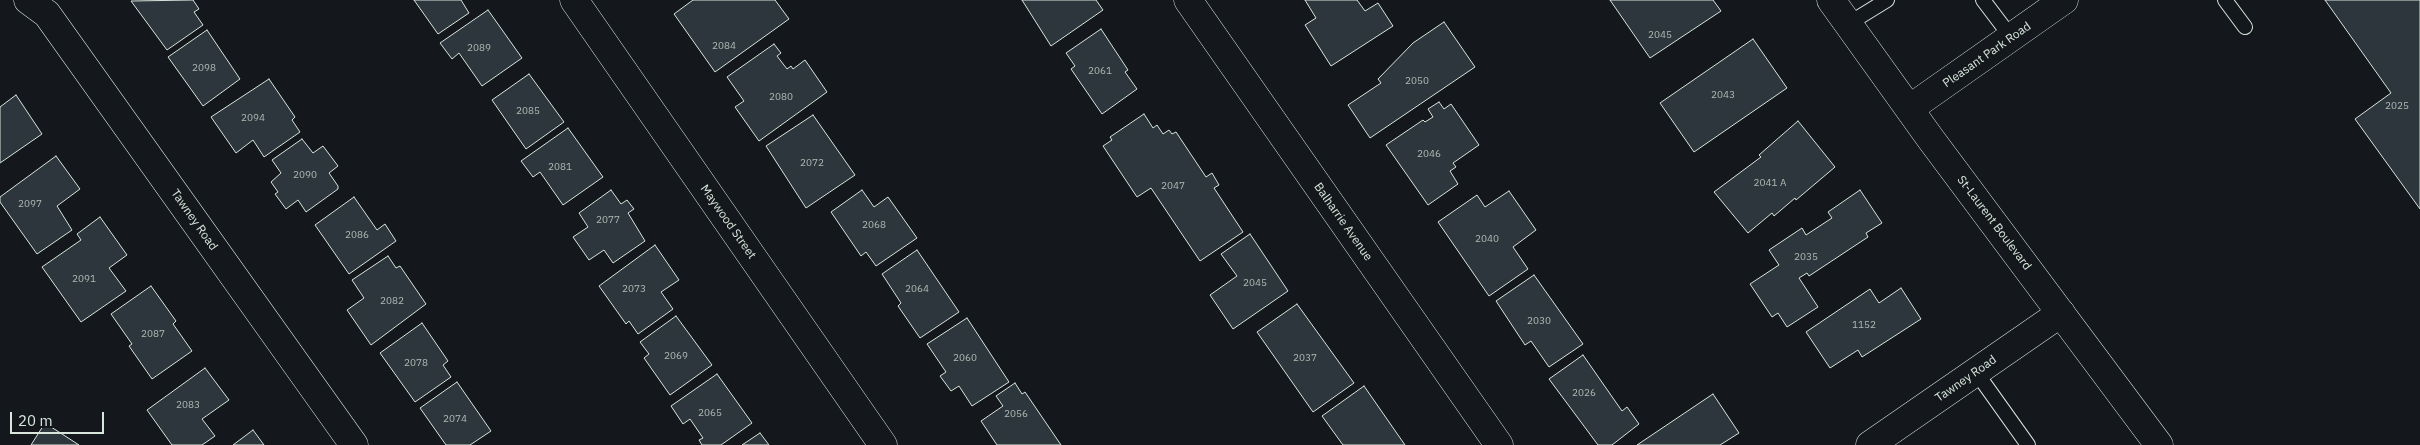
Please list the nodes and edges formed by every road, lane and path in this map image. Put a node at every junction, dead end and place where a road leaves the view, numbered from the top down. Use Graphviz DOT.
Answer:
graph roads {
  1 [pos="28,0"];
  2 [pos="574,0"];
  3 [pos="1188,0"];
  4 [pos="1831,0"];
  5 [pos="1887,0"];
  6 [pos="1983,0"];
  7 [pos="2064,0"];
  8 [pos="2225,0"];
  9 [pos="1848,24"];
  10 [pos="2245,27"];
  11 [pos="2011,37"];
  12 [pos="1909,109"];
  13 [pos="2061,313"];
  14 [pos="1976,372"];
  15 [pos="354,445"];
  16 [pos="883,445"];
  17 [pos="1499,445"];
  18 [pos="1870,445"];
  19 [pos="2028,445"];
  20 [pos="2159,445"];
  1 -- 15 [label="street, Tawney Road"];
  2 -- 16 [label="street, Maywood Street"];
  3 -- 17 [label="street, Balharrie Avenue"];
  4 -- 9 [label="street, St-Laurent Boulevard"];
  5 -- 9 [label="lane"];
  6 -- 11 [label="lane"];
  7 -- 11 [label="street, Pleasant Park Road"];
  8 -- 10 [label="lane"];
  9 -- 12 [label="street, St-Laurent Boulevard"];
  11 -- 12 [label="street, Pleasant Park Road"];
  12 -- 13 [label="street, St-Laurent Boulevard"];
  13 -- 14 [label="street, Tawney Road"];
  13 -- 20 [label="street, St-Laurent Boulevard"];
  14 -- 18 [label="street, Tawney Road"];
  14 -- 19 [label="lane"];
}
